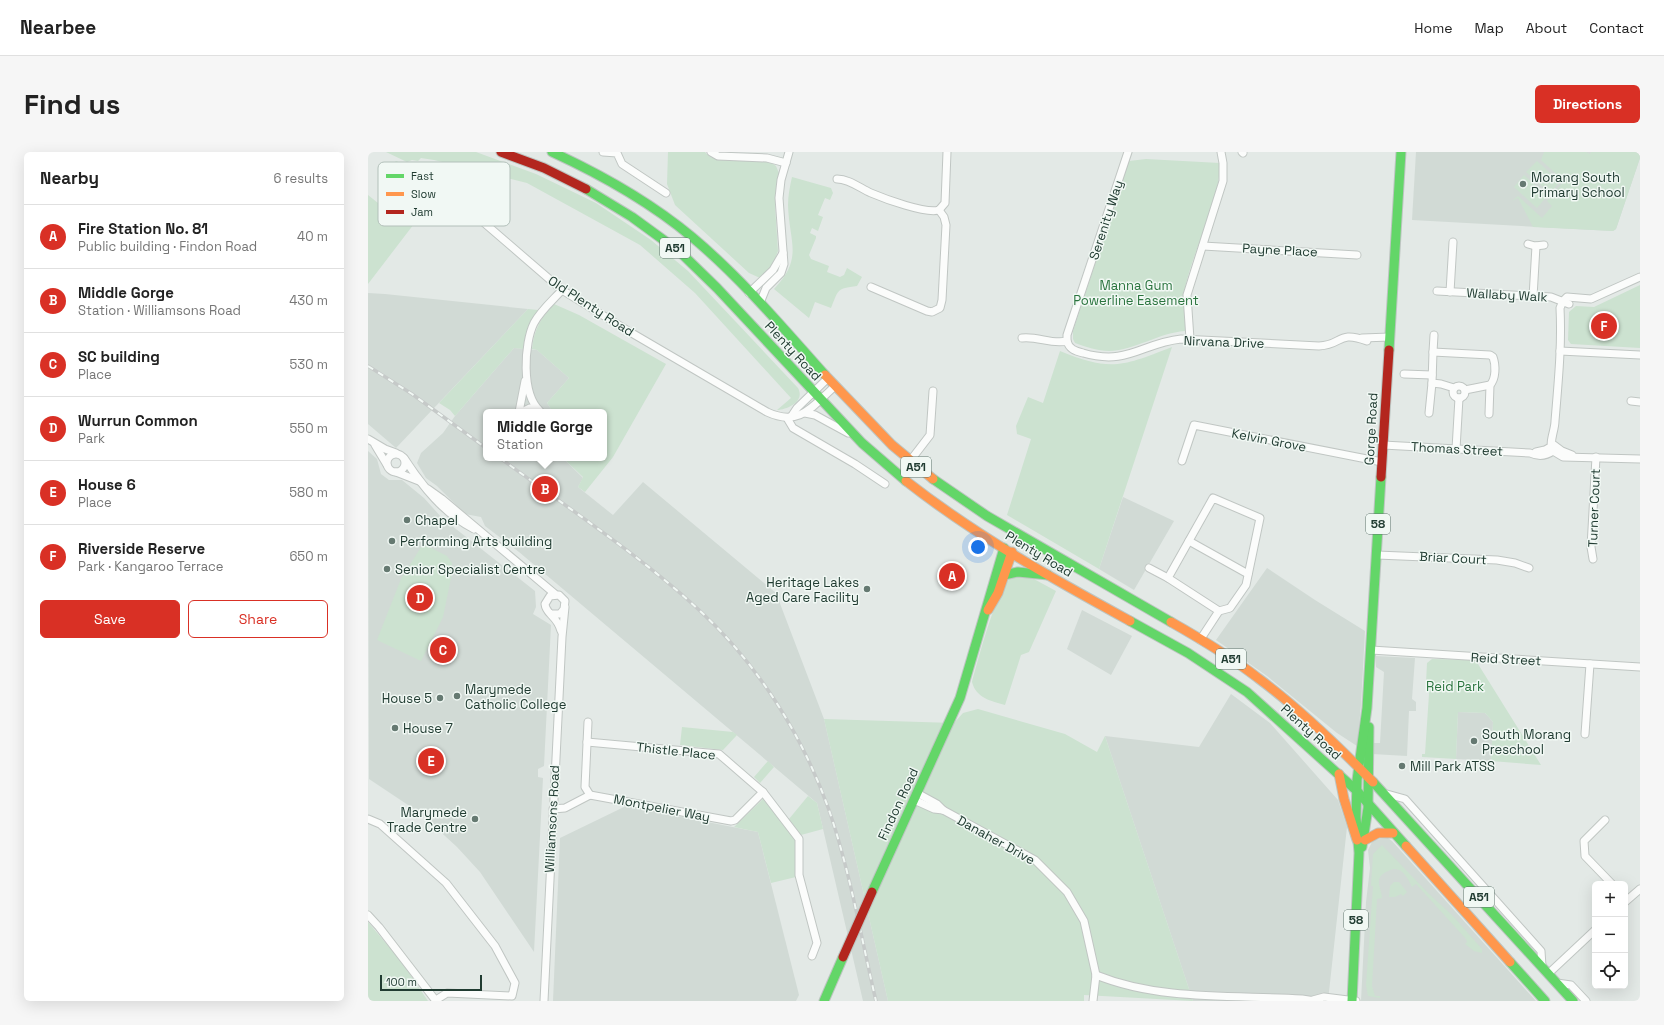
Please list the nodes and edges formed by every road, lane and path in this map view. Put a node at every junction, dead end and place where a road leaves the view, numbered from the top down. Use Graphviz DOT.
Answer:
graph roads {
  1 [pos="501,152"];
  2 [pos="552,152"];
  3 [pos="603,152"];
  4 [pos="711,152"];
  5 [pos="789,152"];
  6 [pos="947,152"];
  7 [pos="1124,152"];
  8 [pos="1128,152"];
  9 [pos="1216,152"];
  10 [pos="1220,152"];
  11 [pos="1401,152"];
  12 [pos="617,153"];
  13 [pos="786,163"];
  14 [pos="1123,167"];
  15 [pos="1223,173"];
  16 [pos="837,179"];
  17 [pos="666,193"];
  18 [pos="939,210"];
  19 [pos="488,226"];
  20 [pos="1452,242"];
  21 [pos="1528,244"];
  22 [pos="1544,245"];
  23 [pos="1202,246"];
  24 [pos="1536,246"];
  25 [pos="783,252"];
  26 [pos="1356,255"];
  27 [pos="1640,277"];
  28 [pos="871,287"];
  29 [pos="562,290"];
  30 [pos="1437,291"];
  31 [pos="1450,292"];
  32 [pos="1533,297"];
  33 [pos="747,299"];
  34 [pos="760,303"];
  35 [pos="1566,303"];
  36 [pos="752,325"];
  37 [pos="1434,335"];
  38 [pos="1390,337"];
  39 [pos="1022,338"];
  40 [pos="1190,339"];
  41 [pos="1067,341"];
  42 [pos="1560,351"];
  43 [pos="1433,352"];
  44 [pos="1640,356"];
  45 [pos="1404,374"];
  46 [pos="526,377"];
  47 [pos="827,379"];
  48 [pos="1432,379"];
  49 [pos="1490,386"];
  50 [pos="834,387"];
  51 [pos="1454,388"];
  52 [pos="1465,390"];
  53 [pos="933,391"];
  54 [pos="813,392"];
  55 [pos="1459,398"];
  56 [pos="820,400"];
  57 [pos="1632,401"];
  58 [pos="1640,402"];
  59 [pos="521,409"];
  60 [pos="538,409"];
  61 [pos="805,413"];
  62 [pos="1430,413"];
  63 [pos="1489,414"];
  64 [pos="790,418"];
  65 [pos="857,438"];
  66 [pos="371,441"];
  67 [pos="1383,445"];
  68 [pos="1553,447"];
  69 [pos="1456,449"];
  70 [pos="401,456"];
  71 [pos="1596,457"];
  72 [pos="1640,459"];
  73 [pos="1182,460"];
  74 [pos="910,461"];
  75 [pos="1382,462"];
  76 [pos="387,465"];
  77 [pos="396,472"];
  78 [pos="421,482"];
  79 [pos="885,484"];
  80 [pos="430,491"];
  81 [pos="1015,534"];
  82 [pos="483,535"];
  83 [pos="1189,541"];
  84 [pos="1008,550"];
  85 [pos="1376,555"];
  86 [pos="1593,559"];
  87 [pos="1149,568"];
  88 [pos="1529,568"];
  89 [pos="1248,574"];
  90 [pos="1004,575"];
  91 [pos="1050,575"];
  92 [pos="535,577"];
  93 [pos="1168,578"];
  94 [pos="555,594"];
  95 [pos="545,602"];
  96 [pos="565,607"];
  97 [pos="1218,611"];
  98 [pos="552,614"];
  99 [pos="986,614"];
  100 [pos="562,637"];
  101 [pos="1200,640"];
  102 [pos="1371,650"];
  103 [pos="1590,664"];
  104 [pos="1640,666"];
  105 [pos="1367,708"];
  106 [pos="588,722"];
  107 [pos="1585,734"];
  108 [pos="587,742"];
  109 [pos="1358,766"];
  110 [pos="1339,774"];
  111 [pos="1368,775"];
  112 [pos="763,792"];
  113 [pos="1357,792"];
  114 [pos="1385,793"];
  115 [pos="590,795"];
  116 [pos="915,796"];
  117 [pos="1367,803"];
  118 [pos="553,809"];
  119 [pos="368,819"];
  120 [pos="1605,820"];
  121 [pos="1393,833"];
  122 [pos="1361,840"];
  123 [pos="1470,872"];
  124 [pos="1609,881"];
  125 [pos="1640,889"];
  126 [pos="1474,893"];
  127 [pos="1628,898"];
  128 [pos="368,915"];
  129 [pos="1592,932"];
  130 [pos="1515,952"];
  131 [pos="812,956"];
  132 [pos="1545,971"];
  133 [pos="1096,975"];
  134 [pos="1557,983"];
  135 [pos="1314,1000"];
  136 [pos="436,1001"];
  137 [pos="544,1001"];
  138 [pos="824,1001"];
  139 [pos="1093,1001"];
  140 [pos="1354,1001"];
  141 [pos="1545,1001"];
  142 [pos="1573,1001"];
  143 [pos="1586,1001"];
  1 -- 36 [label="main road, Plenty Road / A51"];
  2 -- 33 [label="main road, Plenty Road / A51"];
  3 -- 12 [label="street"];
  4 -- 13 [label="street"];
  5 -- 13 [label="street"];
  6 -- 18 [label="street"];
  7 -- 14 [label="street, Serenity Way"];
  8 -- 14 [label="street, Serenity Way"];
  9 -- 15 [label="street"];
  10 -- 15 [label="street"];
  11 -- 38 [label="main road, Gorge Road / 58"];
  12 -- 17 [label="street"];
  13 -- 25 [label="street"];
  14 -- 41 [label="street, Serenity Way"];
  15 -- 23 [label="street"];
  16 -- 18 [label="street"];
  18 -- 28 [label="street"];
  19 -- 29 [label="street, Old Plenty Road"];
  20 -- 31 [label="street, Wallaby Walk"];
  21 -- 24 [label="street"];
  22 -- 24 [label="street"];
  23 -- 26 [label="street, Payne Place"];
  23 -- 40 [label="street"];
  24 -- 32 [label="street"];
  25 -- 33 [label="street"];
  25 -- 34 [label="street"];
  27 -- 35 [label="street"];
  29 -- 46 [label="street"];
  29 -- 64 [label="street, Old Plenty Road"];
  30 -- 31 [label="street, Wallaby Walk"];
  31 -- 32 [label="street, Wallaby Walk"];
  32 -- 35 [label="street, Wallaby Walk"];
  33 -- 34 [label="main road, Plenty Road / A51"];
  33 -- 36 [label="main road"];
  34 -- 47 [label="main road, Plenty Road / A51"];
  35 -- 42 [label="street"];
  36 -- 54 [label="main road, Plenty Road / A51"];
  37 -- 43 [label="street"];
  38 -- 40 [label="street, Nirvana Drive"];
  38 -- 67 [label="main road, Gorge Road / 58"];
  39 -- 41 [label="street"];
  40 -- 41 [label="street, Nirvana Drive"];
  42 -- 44 [label="street"];
  42 -- 68 [label="street"];
  43 -- 48 [label="street"];
  43 -- 49 [label="street"];
  45 -- 48 [label="street"];
  46 -- 59 [label="street"];
  46 -- 60 [label="street"];
  47 -- 50 [label="main road, Plenty Road / A51"];
  47 -- 54 [label="street"];
  48 -- 51 [label="street"];
  48 -- 62 [label="street"];
  49 -- 52 [label="street"];
  49 -- 63 [label="street"];
  50 -- 56 [label="street"];
  50 -- 74 [label="main road, Plenty Road / A51"];
  51 -- 52 [label="street"];
  51 -- 55 [label="street"];
  52 -- 55 [label="street"];
  53 -- 74 [label="street"];
  54 -- 56 [label="main road, Plenty Road / A51"];
  54 -- 64 [label="street"];
  55 -- 69 [label="street"];
  56 -- 61 [label="street"];
  56 -- 65 [label="main road, Plenty Road / A51"];
  57 -- 58 [label="street"];
  61 -- 64 [label="street"];
  61 -- 65 [label="street"];
  64 -- 79 [label="street"];
  65 -- 84 [label="main road, Plenty Road / A51"];
  66 -- 70 [label="street"];
  66 -- 76 [label="street"];
  67 -- 69 [label="street, Thomas Street"];
  67 -- 75 [label="main road, Gorge Road / 58"];
  68 -- 69 [label="street, Thomas Street"];
  68 -- 71 [label="street"];
  70 -- 76 [label="street"];
  70 -- 77 [label="street"];
  70 -- 78 [label="street"];
  71 -- 72 [label="street"];
  71 -- 86 [label="street, Turner Court"];
  73 -- 75 [label="street, Kelvin Grove"];
  74 -- 81 [label="main road, Plenty Road / A51"];
  75 -- 85 [label="main road, Gorge Road / 58"];
  76 -- 77 [label="street"];
  77 -- 78 [label="street"];
  78 -- 80 [label="street"];
  80 -- 82 [label="street"];
  80 -- 82 [label="street"];
  81 -- 84 [label="main road, Findon Road"];
  81 -- 101 [label="main road, Plenty Road / A51"];
  82 -- 92 [label="street"];
  83 -- 89 [label="street"];
  83 -- 89 [label="street"];
  83 -- 93 [label="street"];
  84 -- 90 [label="main road, Findon Road"];
  84 -- 91 [label="main road, Plenty Road / A51"];
  84 -- 99 [label="main road, Findon Road"];
  85 -- 88 [label="street, Briar Court"];
  85 -- 102 [label="main road, Gorge Road / 58"];
  87 -- 93 [label="street"];
  89 -- 97 [label="street"];
  90 -- 91 [label="main road"];
  90 -- 99 [label="main road, Findon Road"];
  91 -- 110 [label="main road, Plenty Road / A51"];
  92 -- 94 [label="street"];
  92 -- 95 [label="street"];
  93 -- 97 [label="street"];
  94 -- 95 [label="street"];
  94 -- 96 [label="street"];
  95 -- 98 [label="street"];
  96 -- 98 [label="street"];
  96 -- 100 [label="street, Williamsons Road"];
  97 -- 101 [label="street"];
  98 -- 100 [label="street, Williamsons Road"];
  99 -- 116 [label="main road, Findon Road"];
  100 -- 118 [label="street, Williamsons Road"];
  101 -- 109 [label="main road, Plenty Road / A51"];
  102 -- 103 [label="street, Reid Street"];
  102 -- 105 [label="main road, Gorge Road / 58"];
  103 -- 104 [label="street, Reid Street"];
  103 -- 107 [label="street"];
  105 -- 109 [label="main road, Gorge Road / 58"];
  105 -- 111 [label="main road, Gorge Road / 58"];
  106 -- 108 [label="street"];
  108 -- 112 [label="street, Thistle Place"];
  108 -- 115 [label="street"];
  109 -- 111 [label="main road, Plenty Road / A51"];
  109 -- 113 [label="main road, Gorge Road / 58"];
  110 -- 113 [label="main road, Plenty Road / A51"];
  110 -- 122 [label="main road"];
  111 -- 114 [label="main road, Plenty Road / A51"];
  111 -- 117 [label="main road, 58"];
  112 -- 115 [label="street, Montpelier Way"];
  112 -- 131 [label="street, Thistle Place"];
  113 -- 117 [label="main road, Plenty Road / A51"];
  113 -- 122 [label="main road, 58"];
  114 -- 123 [label="street, Plenty Road"];
  114 -- 126 [label="main road, Plenty Road / A51"];
  115 -- 118 [label="street"];
  116 -- 133 [label="street, Danaher Drive"];
  116 -- 138 [label="main road, Findon Road, bridge"];
  117 -- 121 [label="main road, Plenty Road / A51"];
  117 -- 122 [label="main road, 58"];
  118 -- 137 [label="street, Williamsons Road"];
  119 -- 136 [label="street"];
  120 -- 124 [label="street"];
  121 -- 122 [label="main road"];
  121 -- 130 [label="main road, Plenty Road / A51"];
  122 -- 140 [label="main road, 58"];
  123 -- 126 [label="street"];
  123 -- 132 [label="street, Plenty Road"];
  125 -- 127 [label="street"];
  126 -- 130 [label="main road, Plenty Road / A51"];
  128 -- 136 [label="street"];
  129 -- 132 [label="street"];
  130 -- 132 [label="main road, Plenty Road / A51"];
  130 -- 141 [label="main road, Plenty Road / A51"];
  132 -- 134 [label="main road, Plenty Road / A51"];
  133 -- 135 [label="street"];
  133 -- 139 [label="street, Danaher Drive"];
  134 -- 142 [label="main road, Plenty Road / A51"];
  134 -- 143 [label="street, Plenty Road"];
  135 -- 140 [label="street"];
}
